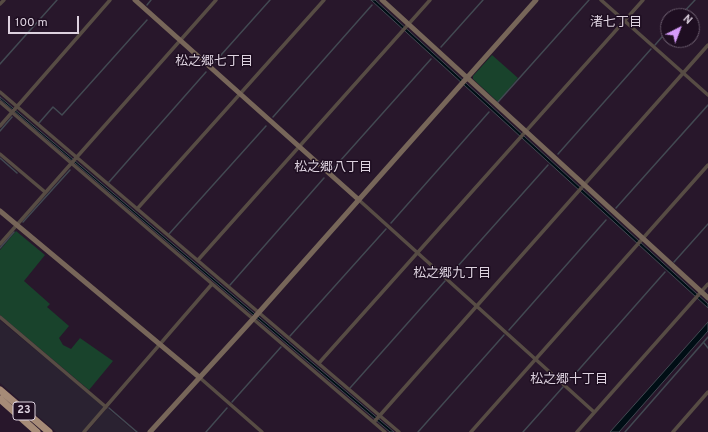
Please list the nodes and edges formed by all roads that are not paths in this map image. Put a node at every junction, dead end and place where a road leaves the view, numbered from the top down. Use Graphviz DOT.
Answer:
graph roads {
  1 [pos="4,0"];
  2 [pos="110,0"];
  3 [pos="135,0"];
  4 [pos="216,0"];
  5 [pos="324,0"];
  6 [pos="382,0"];
  7 [pos="430,0"];
  8 [pos="536,0"];
  9 [pos="600,0"];
  10 [pos="643,0"];
  11 [pos="0,4"];
  12 [pos="624,21"];
  13 [pos="407,25"];
  14 [pos="180,40"];
  15 [pos="708,45"];
  16 [pos="683,73"];
  17 [pos="464,81"];
  18 [pos="0,92"];
  19 [pos="240,94"];
  20 [pos="708,95"];
  21 [pos="0,102"];
  22 [pos="17,107"];
  23 [pos="12,112"];
  24 [pos="0,126"];
  25 [pos="524,132"];
  26 [pos="299,147"];
  27 [pos="0,154"];
  28 [pos="76,158"];
  29 [pos="71,163"];
  30 [pos="708,165"];
  31 [pos="583,186"];
  32 [pos="45,192"];
  33 [pos="359,200"];
  34 [pos="137,210"];
  35 [pos="0,211"];
  36 [pos="17,224"];
  37 [pos="642,240"];
  38 [pos="0,244"];
  39 [pos="417,252"];
  40 [pos="198,260"];
  41 [pos="212,284"];
  42 [pos="708,284"];
  43 [pos="700,293"];
  44 [pos="708,298"];
  45 [pos="477,306"];
  46 [pos="258,313"];
  47 [pos="0,317"];
  48 [pos="253,319"];
  49 [pos="160,344"];
  50 [pos="536,359"];
  51 [pos="319,364"];
  52 [pos="199,377"];
  53 [pos="0,390"];
  54 [pos="708,392"];
  55 [pos="0,399"];
  56 [pos="106,407"];
  57 [pos="594,412"];
  58 [pos="380,416"];
  59 [pos="374,422"];
  60 [pos="37,432"];
  61 [pos="49,432"];
  62 [pos="84,432"];
  63 [pos="150,432"];
  64 [pos="262,432"];
  65 [pos="385,432"];
  66 [pos="399,432"];
  67 [pos="471,432"];
  68 [pos="577,432"];
  69 [pos="673,432"];
  1 -- 11 [label="street"];
  2 -- 22 [label="street"];
  3 -- 14 [label="street"];
  4 -- 14 [label="street"];
  5 -- 19 [label="street"];
  6 -- 13 [label="street"];
  7 -- 13 [label="street"];
  8 -- 17 [label="street"];
  9 -- 12 [label="street"];
  10 -- 12 [label="street"];
  12 -- 16 [label="street"];
  12 -- 25 [label="street"];
  13 -- 17 [label="street"];
  13 -- 26 [label="street"];
  14 -- 19 [label="street"];
  14 -- 28 [label="street"];
  15 -- 16 [label="street"];
  16 -- 20 [label="street"];
  16 -- 31 [label="street"];
  17 -- 25 [label="street"];
  17 -- 33 [label="street"];
  18 -- 22 [label="street"];
  19 -- 26 [label="street"];
  19 -- 34 [label="street"];
  21 -- 23 [label="street"];
  22 -- 23 [label="street"];
  22 -- 28 [label="street"];
  23 -- 24 [label="street"];
  23 -- 29 [label="street"];
  25 -- 31 [label="street"];
  25 -- 39 [label="street"];
  26 -- 33 [label="street"];
  26 -- 40 [label="street"];
  27 -- 32 [label="street"];
  28 -- 29 [label="street"];
  28 -- 34 [label="street"];
  29 -- 32 [label="street"];
  29 -- 41 [label="street"];
  30 -- 37 [label="street"];
  31 -- 37 [label="street"];
  31 -- 45 [label="street"];
  32 -- 36 [label="street"];
  33 -- 39 [label="street"];
  33 -- 46 [label="street"];
  34 -- 40 [label="street"];
  35 -- 36 [label="street"];
  36 -- 38 [label="street"];
  36 -- 49 [label="street"];
  37 -- 43 [label="street"];
  37 -- 50 [label="street"];
  39 -- 45 [label="street"];
  39 -- 51 [label="street"];
  40 -- 46 [label="street"];
  41 -- 48 [label="street"];
  41 -- 49 [label="street"];
  42 -- 43 [label="street"];
  43 -- 44 [label="street"];
  43 -- 57 [label="street"];
  45 -- 50 [label="street"];
  45 -- 58 [label="street"];
  46 -- 48 [label="street"];
  46 -- 51 [label="street"];
  47 -- 56 [label="street"];
  48 -- 52 [label="street"];
  48 -- 59 [label="street"];
  49 -- 52 [label="street"];
  49 -- 56 [label="street"];
  50 -- 57 [label="street"];
  50 -- 67 [label="street"];
  51 -- 58 [label="street"];
  52 -- 63 [label="street"];
  52 -- 64 [label="street"];
  53 -- 61 [label="highway, 23"];
  54 -- 69 [label="street"];
  55 -- 60 [label="highway, 23"];
  56 -- 62 [label="street"];
  57 -- 68 [label="street"];
  58 -- 59 [label="street"];
  58 -- 66 [label="street"];
  59 -- 65 [label="street"];
}
